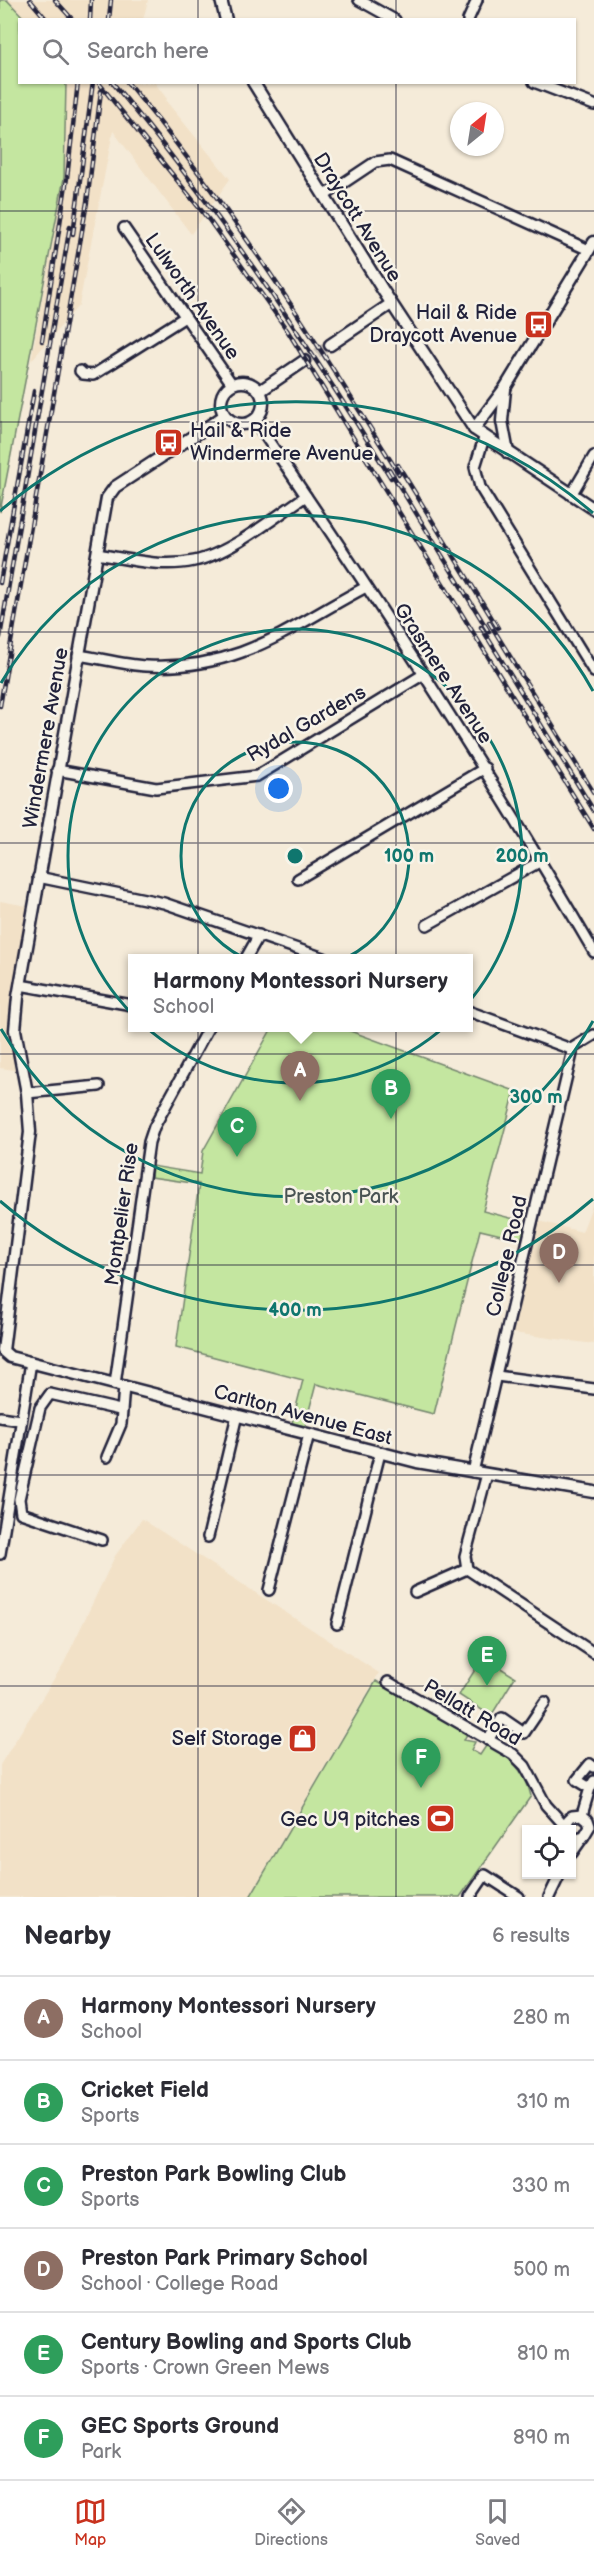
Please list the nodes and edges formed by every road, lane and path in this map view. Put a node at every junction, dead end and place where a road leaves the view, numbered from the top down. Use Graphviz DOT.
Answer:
graph roads {
  1 [pos="221,0"];
  2 [pos="359,0"];
  3 [pos="477,0"];
  4 [pos="226,18"];
  5 [pos="391,18"];
  6 [pos="469,18"];
  7 [pos="254,84"];
  8 [pos="539,84"];
  9 [pos="594,105"];
  10 [pos="324,196"];
  11 [pos="124,228"];
  12 [pos="591,246"];
  13 [pos="392,304"];
  14 [pos="185,317"];
  15 [pos="330,345"];
  16 [pos="304,361"];
  17 [pos="80,371"];
  18 [pos="232,384"];
  19 [pos="505,388"];
  20 [pos="260,391"];
  21 [pos="224,416"];
  22 [pos="255,421"];
  23 [pos="474,429"];
  24 [pos="484,438"];
  25 [pos="508,453"];
  26 [pos="594,456"];
  27 [pos="572,495"];
  28 [pos="306,496"];
  29 [pos="594,509"];
  30 [pos="97,554"];
  31 [pos="366,587"];
  32 [pos="78,655"];
  33 [pos="594,672"];
  34 [pos="423,674"];
  35 [pos="485,768"];
  36 [pos="57,770"];
  37 [pos="541,861"];
  38 [pos="38,877"];
  39 [pos="298,879"];
  40 [pos="427,925"];
  41 [pos="259,935"];
  42 [pos="594,951"];
  43 [pos="248,954"];
  44 [pos="313,954"];
  45 [pos="20,986"];
  46 [pos="128,1004"];
  47 [pos="473,1013"];
  48 [pos="206,1032"];
  49 [pos="594,1035"];
  50 [pos="571,1049"];
  51 [pos="99,1086"];
  52 [pos="27,1093"];
  53 [pos="6,1355"];
  54 [pos="31,1362"];
  55 [pos="496,1376"];
  56 [pos="119,1385"];
  57 [pos="594,1389"];
  58 [pos="120,1410"];
  59 [pos="237,1415"];
  60 [pos="0,1417"];
  61 [pos="20,1420"];
  62 [pos="309,1434"];
  63 [pos="380,1453"];
  64 [pos="107,1457"];
  65 [pos="473,1472"];
  66 [pos="487,1474"];
  67 [pos="594,1492"];
  68 [pos="208,1537"];
  69 [pos="102,1540"];
  70 [pos="0,1554"];
  71 [pos="467,1569"];
  72 [pos="269,1590"];
  73 [pos="415,1592"];
  74 [pos="337,1623"];
  75 [pos="594,1653"];
  76 [pos="388,1682"];
  77 [pos="545,1701"];
  78 [pos="488,1740"];
  79 [pos="594,1767"];
  80 [pos="592,1789"];
  81 [pos="550,1810"];
  82 [pos="584,1818"];
  83 [pos="563,1825"];
  84 [pos="568,1825"];
  85 [pos="589,1833"];
  86 [pos="576,1848"];
  87 [pos="558,1879"];
  88 [pos="470,1897"];
  89 [pos="519,1897"];
  90 [pos="549,1897"];
  1 -- 4 [label="street"];
  2 -- 5 [label="street"];
  3 -- 6 [label="street"];
  7 -- 10 [label="street, Draycott Avenue"];
  8 -- 9 [label="street"];
  10 -- 12 [label="street"];
  10 -- 13 [label="street, Draycott Avenue"];
  11 -- 14 [label="street, Lulworth Avenue"];
  12 -- 19 [label="street"];
  13 -- 15 [label="street"];
  13 -- 23 [label="street, Draycott Avenue"];
  14 -- 17 [label="street"];
  14 -- 18 [label="street, Lulworth Avenue"];
  16 -- 20 [label="street"];
  18 -- 20 [label="street"];
  18 -- 21 [label="street"];
  19 -- 23 [label="street"];
  19 -- 25 [label="street"];
  20 -- 22 [label="street"];
  21 -- 22 [label="street"];
  21 -- 30 [label="street, Windermere Avenue"];
  22 -- 28 [label="street, Grasmere Avenue"];
  23 -- 24 [label="street, Draycott Avenue"];
  24 -- 25 [label="street, Draycott Avenue"];
  24 -- 33 [label="street"];
  25 -- 27 [label="street, Draycott Avenue"];
  26 -- 27 [label="street"];
  27 -- 29 [label="street, Draycott Avenue"];
  28 -- 30 [label="street"];
  28 -- 31 [label="street, Grasmere Avenue"];
  30 -- 32 [label="street, Windermere Avenue"];
  31 -- 32 [label="street"];
  31 -- 34 [label="street, Grasmere Avenue"];
  32 -- 36 [label="street, Windermere Avenue"];
  34 -- 35 [label="street, Grasmere Avenue"];
  34 -- 36 [label="street, Rydal Gardens"];
  35 -- 37 [label="street, Grasmere Avenue"];
  35 -- 39 [label="street"];
  36 -- 38 [label="street, Windermere Avenue"];
  37 -- 40 [label="street"];
  37 -- 42 [label="street, Grasmere Avenue"];
  38 -- 41 [label="street"];
  38 -- 45 [label="street, Windermere Avenue"];
  41 -- 43 [label="street"];
  41 -- 44 [label="street"];
  45 -- 46 [label="street"];
  45 -- 52 [label="street, Windermere Avenue"];
  47 -- 50 [label="street"];
  48 -- 56 [label="street, Montpelier Rise"];
  49 -- 50 [label="street"];
  50 -- 55 [label="street, College Road"];
  51 -- 52 [label="street"];
  52 -- 53 [label="street, Windermere Avenue"];
  53 -- 54 [label="street, Carlton Avenue East"];
  54 -- 56 [label="street, Carlton Avenue East"];
  54 -- 61 [label="street"];
  55 -- 57 [label="street"];
  55 -- 65 [label="street, College Road"];
  56 -- 58 [label="street, Montpelier Rise"];
  56 -- 59 [label="street, Carlton Avenue East"];
  58 -- 64 [label="street, Montpelier Rise"];
  58 -- 69 [label="street"];
  59 -- 62 [label="street, Carlton Avenue East"];
  59 -- 68 [label="street"];
  60 -- 61 [label="street"];
  61 -- 70 [label="street"];
  62 -- 63 [label="street, Carlton Avenue East"];
  62 -- 72 [label="street"];
  63 -- 65 [label="street, Carlton Avenue East"];
  63 -- 74 [label="street"];
  65 -- 66 [label="street, Carlton Avenue East"];
  66 -- 67 [label="street, Carlton Avenue East"];
  66 -- 71 [label="street"];
  71 -- 73 [label="street"];
  71 -- 75 [label="street"];
  76 -- 78 [label="street, Pellatt Road"];
  77 -- 78 [label="street"];
  78 -- 81 [label="street, Pellatt Road"];
  79 -- 80 [label="street"];
  80 -- 82 [label="street"];
  81 -- 82 [label="street"];
  81 -- 83 [label="street, Pellatt Road"];
  82 -- 84 [label="street"];
  82 -- 85 [label="street"];
  85 -- 86 [label="street"];
  87 -- 90 [label="street"];
  88 -- 89 [label="street"];
}
